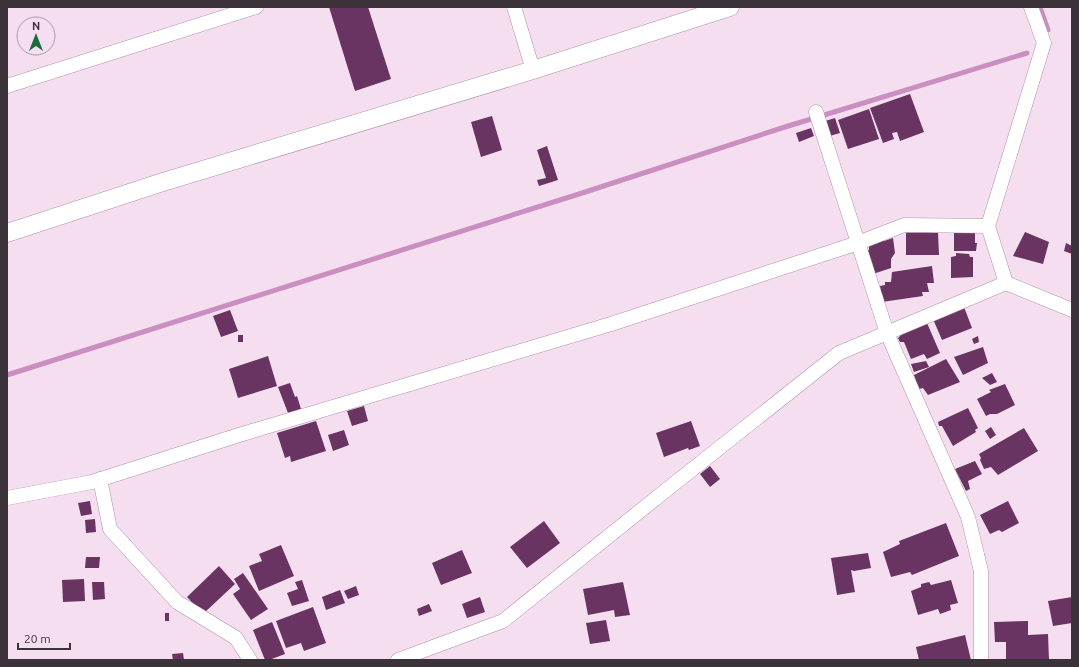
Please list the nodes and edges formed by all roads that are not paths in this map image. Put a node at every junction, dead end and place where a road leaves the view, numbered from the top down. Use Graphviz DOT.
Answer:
graph roads {
  1 [pos="256,7"];
  2 [pos="514,7"];
  3 [pos="730,7"];
  4 [pos="1031,7"];
  5 [pos="534,70"];
  6 [pos="7,86"];
  7 [pos="817,117"];
  8 [pos="988,226"];
  9 [pos="7,233"];
  10 [pos="858,243"];
  11 [pos="1006,283"];
  12 [pos="1072,310"];
  13 [pos="886,333"];
  14 [pos="100,479"];
  15 [pos="7,498"];
  16 [pos="250,660"];
  17 [pos="398,660"];
  18 [pos="980,660"];
  1 -- 6 [label="street"];
  2 -- 5 [label="street"];
  3 -- 5 [label="street"];
  4 -- 8 [label="street"];
  5 -- 9 [label="street"];
  7 -- 10 [label="street"];
  8 -- 10 [label="street"];
  8 -- 11 [label="street"];
  10 -- 13 [label="street"];
  10 -- 14 [label="street"];
  11 -- 12 [label="street"];
  11 -- 13 [label="street"];
  13 -- 17 [label="street"];
  13 -- 18 [label="street"];
  14 -- 15 [label="street"];
  14 -- 16 [label="street"];
}
